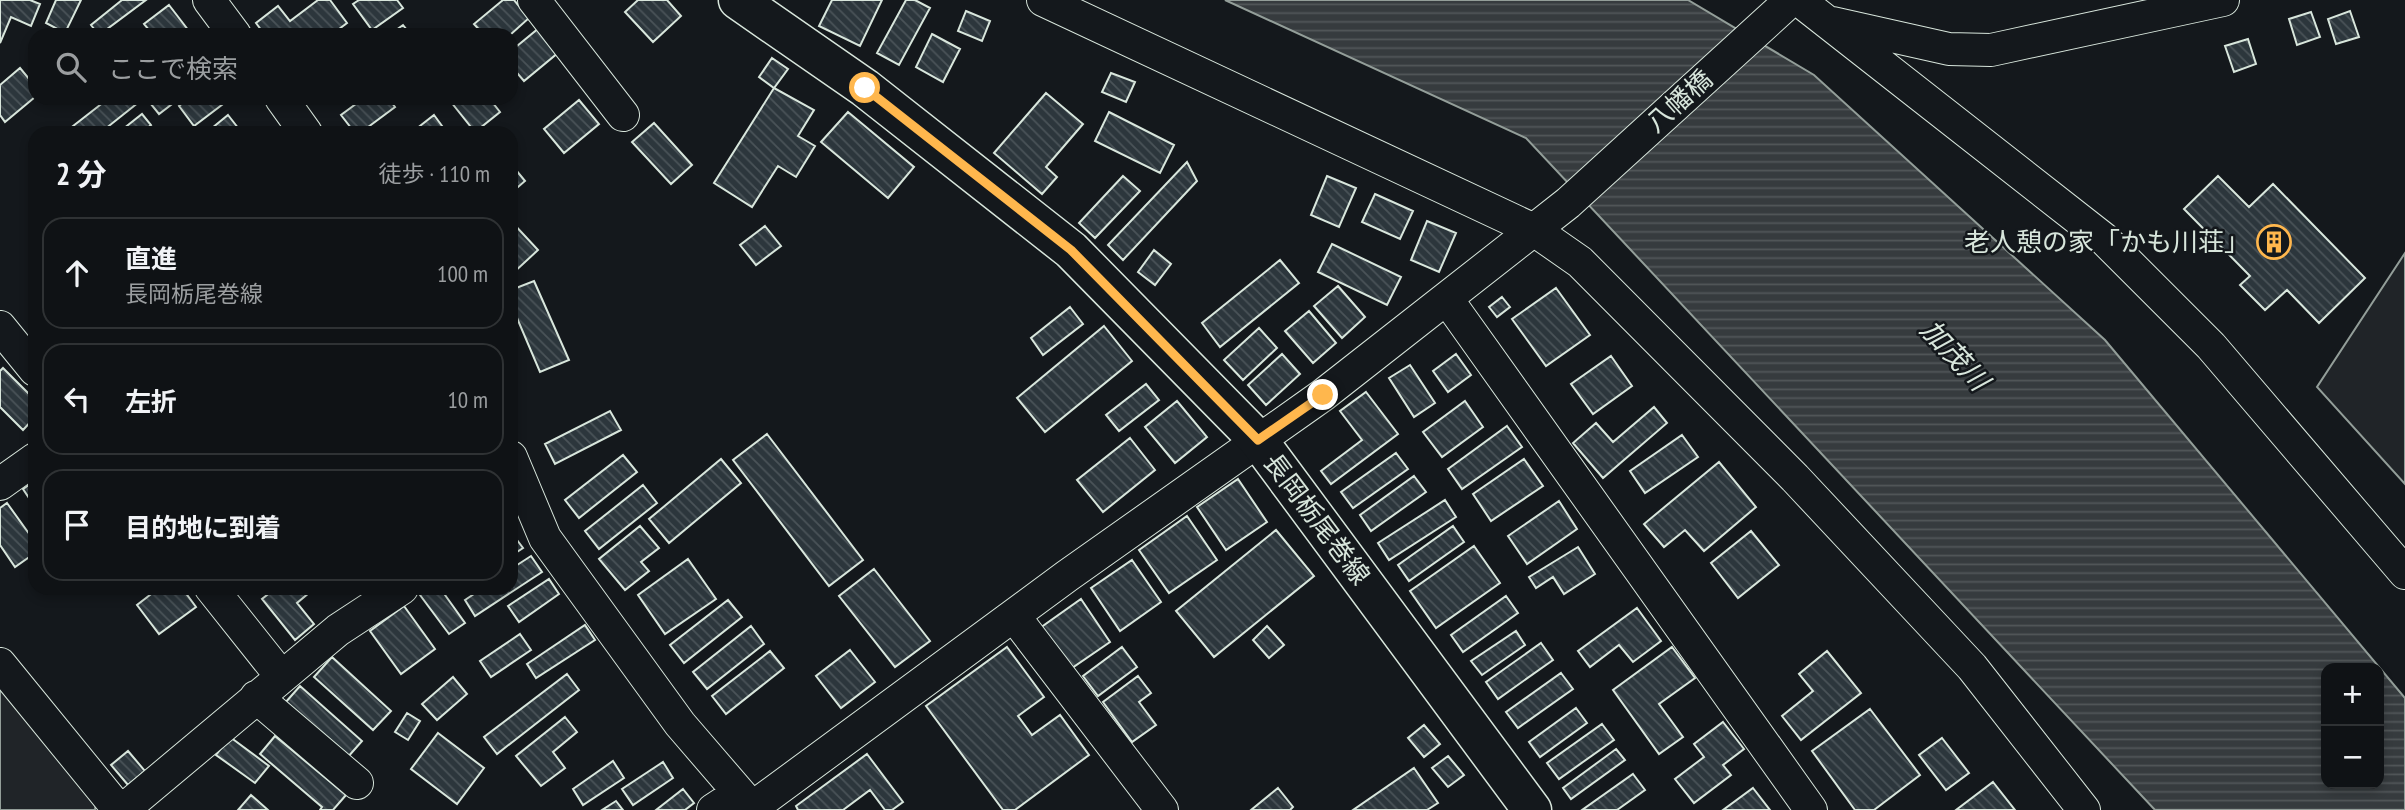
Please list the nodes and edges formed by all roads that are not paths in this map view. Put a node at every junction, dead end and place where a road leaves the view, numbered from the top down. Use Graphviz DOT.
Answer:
graph roads {
  1 [pos="209,0"];
  2 [pos="534,0"];
  3 [pos="738,0"];
  4 [pos="1043,0"];
  5 [pos="1791,0"];
  6 [pos="1799,0"];
  7 [pos="2223,0"];
  8 [pos="1825,21"];
  9 [pos="230,28"];
  10 [pos="286,105"];
  11 [pos="623,115"];
  12 [pos="301,126"];
  13 [pos="1534,230"];
  14 [pos="1447,299"];
  15 [pos="0,327"];
  16 [pos="28,361"];
  17 [pos="1258,440"];
  18 [pos="28,464"];
  19 [pos="0,484"];
  20 [pos="520,509"];
  21 [pos="2405,573"];
  22 [pos="217,595"];
  23 [pos="392,595"];
  24 [pos="1014,616"];
  25 [pos="0,664"];
  26 [pos="281,676"];
  27 [pos="256,697"];
  28 [pos="357,783"];
  29 [pos="740,805"];
  30 [pos="1153,807"];
  31 [pos="121,810"];
  32 [pos="1532,810"];
  33 [pos="1811,810"];
  34 [pos="2084,810"];
  1 -- 9 [label="street"];
  2 -- 11 [label="street"];
  3 -- 17 [label="main road, 長岡栃尾巻線"];
  4 -- 13 [label="street"];
  5 -- 13 [label="street, 八幡橋"];
  6 -- 8 [label="street"];
  7 -- 8 [label="street"];
  8 -- 21 [label="street"];
  10 -- 12 [label="street"];
  13 -- 14 [label="street, 八幡橋"];
  13 -- 34 [label="street"];
  14 -- 17 [label="street, 八幡橋"];
  14 -- 33 [label="street"];
  15 -- 16 [label="street"];
  17 -- 24 [label="street, 八幡橋"];
  17 -- 32 [label="main road, 長岡栃尾巻線"];
  18 -- 19 [label="street"];
  20 -- 29 [label="street"];
  22 -- 26 [label="street"];
  23 -- 26 [label="street"];
  24 -- 29 [label="street, 八幡橋"];
  24 -- 30 [label="street"];
  25 -- 31 [label="street"];
  26 -- 27 [label="street"];
  27 -- 28 [label="street"];
  27 -- 31 [label="street"];
}
